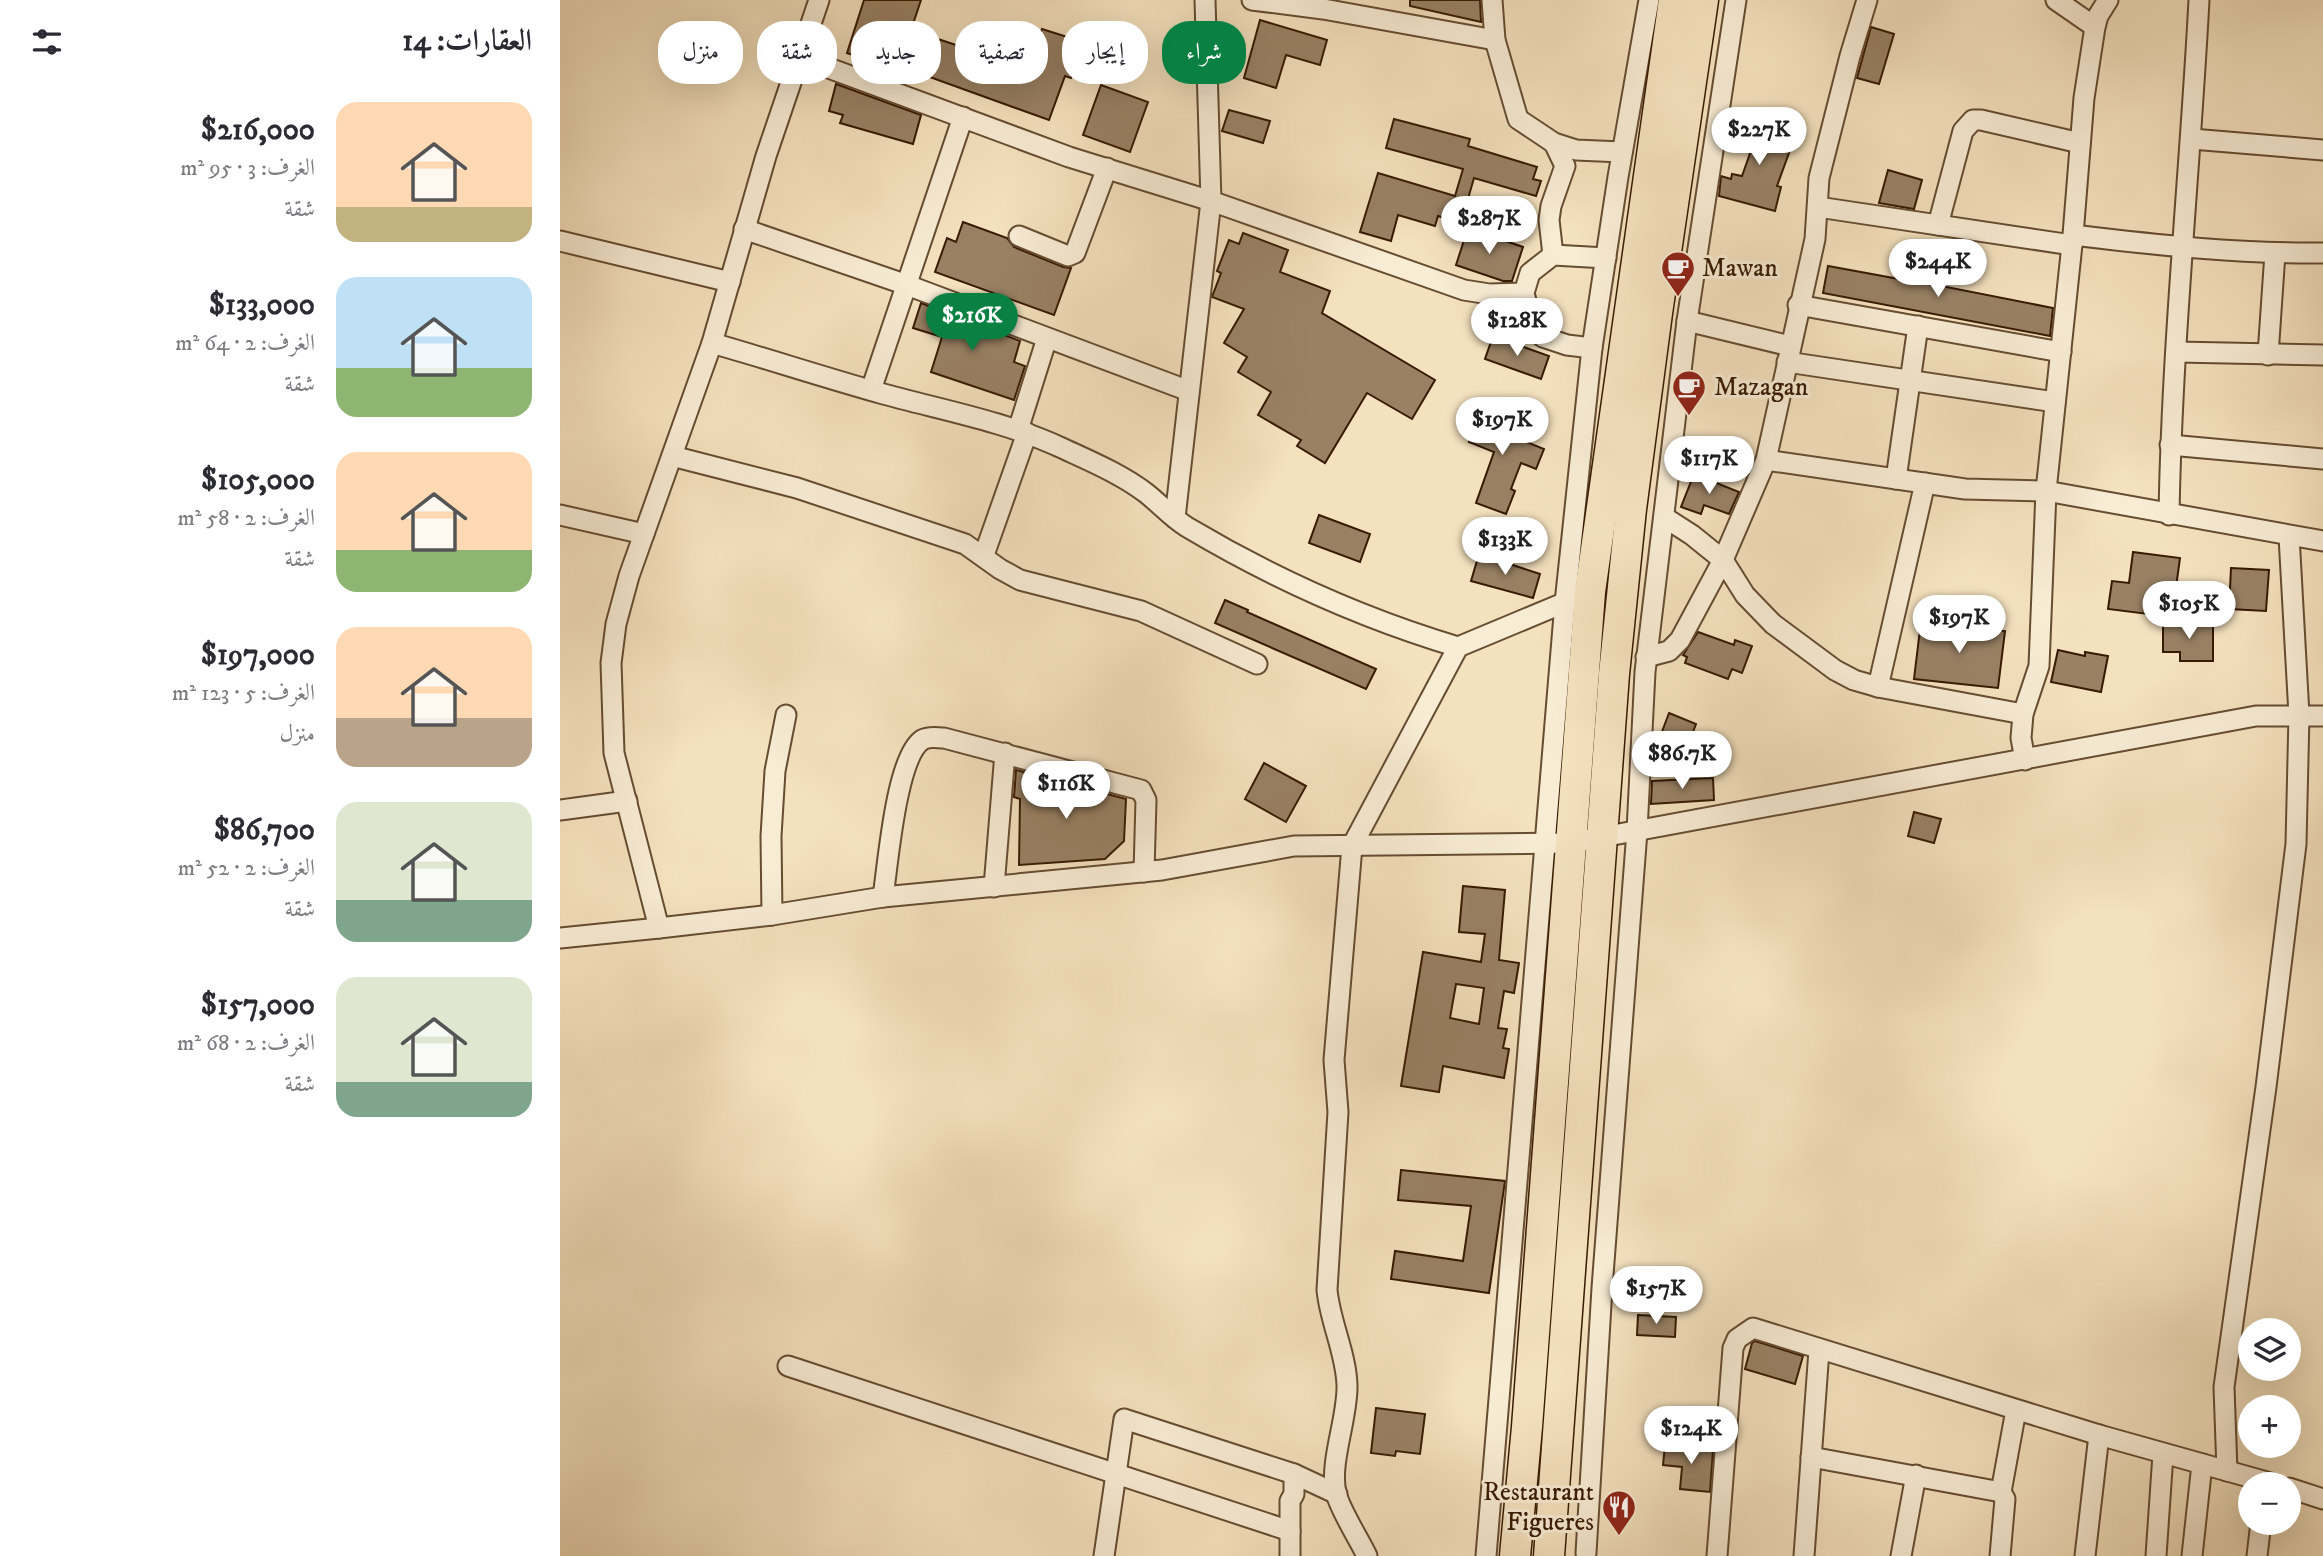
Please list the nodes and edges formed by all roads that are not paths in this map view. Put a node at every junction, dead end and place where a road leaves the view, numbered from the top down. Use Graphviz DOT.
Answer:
graph roads {
  1 [pos="819,0"];
  2 [pos="1205,0"];
  3 [pos="1252,0"];
  4 [pos="1492,0"];
  5 [pos="1649,0"];
  6 [pos="1674,0"];
  7 [pos="1703,0"];
  8 [pos="1736,0"];
  9 [pos="1867,0"];
  10 [pos="2056,0"];
  11 [pos="2108,0"];
  12 [pos="2199,0"];
  13 [pos="812,21"];
  14 [pos="2095,27"];
  15 [pos="1495,40"];
  16 [pos="837,71"];
  17 [pos="790,84"];
  18 [pos="963,117"];
  19 [pos="2192,139"];
  20 [pos="2080,143"];
  21 [pos="1554,144"];
  22 [pos="2323,150"];
  23 [pos="1622,152"];
  24 [pos="1107,169"];
  25 [pos="1211,201"];
  26 [pos="1818,206"];
  27 [pos="1938,225"];
  28 [pos="744,229"];
  29 [pos="1019,236"];
  30 [pos="2073,240"];
  31 [pos="560,241"];
  32 [pos="2183,248"];
  33 [pos="2275,253"];
  34 [pos="2323,253"];
  35 [pos="1553,255"];
  36 [pos="1606,258"];
  37 [pos="730,282"];
  38 [pos="907,285"];
  39 [pos="1524,293"];
  40 [pos="1798,305"];
  41 [pos="1688,321"];
  42 [pos="1918,326"];
  43 [pos="1047,338"];
  44 [pos="712,343"];
  45 [pos="1592,348"];
  46 [pos="2061,352"];
  47 [pos="2177,352"];
  48 [pos="1788,354"];
  49 [pos="2268,355"];
  50 [pos="2323,355"];
  51 [pos="1910,379"];
  52 [pos="871,390"];
  53 [pos="1189,391"];
  54 [pos="2056,402"];
  55 [pos="1023,432"];
  56 [pos="2170,445"];
  57 [pos="672,456"];
  58 [pos="2323,459"];
  59 [pos="1766,460"];
  60 [pos="1896,478"];
  61 [pos="1925,483"];
  62 [pos="2046,491"];
  63 [pos="560,515"];
  64 [pos="2169,515"];
  65 [pos="1664,517"];
  66 [pos="1174,518"];
  67 [pos="644,534"];
  68 [pos="2289,536"];
  69 [pos="2323,541"];
  70 [pos="984,555"];
  71 [pos="1723,560"];
  72 [pos="1578,597"];
  73 [pos="1458,647"];
  74 [pos="1646,657"];
  75 [pos="1257,664"];
  76 [pos="1878,687"];
  77 [pos="2023,714"];
  78 [pos="786,715"];
  79 [pos="2300,715"];
  80 [pos="2323,716"];
  81 [pos="1005,753"];
  82 [pos="2025,760"];
  83 [pos="627,801"];
  84 [pos="560,810"];
  85 [pos="1637,831"];
  86 [pos="1601,837"];
  87 [pos="1557,844"];
  88 [pos="1352,846"];
  89 [pos="1144,872"];
  90 [pos="994,887"];
  91 [pos="883,897"];
  92 [pos="772,915"];
  93 [pos="659,928"];
  94 [pos="560,938"];
  95 [pos="1819,1350"];
  96 [pos="788,1366"];
  97 [pos="2015,1410"];
  98 [pos="2099,1435"];
  99 [pos="2164,1454"];
  100 [pos="1811,1457"];
  101 [pos="2202,1464"];
  102 [pos="2227,1471"];
  103 [pos="1116,1474"];
  104 [pos="1294,1474"];
  105 [pos="2238,1474"];
  106 [pos="1916,1475"];
  107 [pos="2001,1492"];
  108 [pos="2301,1492"];
  109 [pos="1336,1494"];
  110 [pos="2323,1499"];
  111 [pos="1290,1531"];
  112 [pos="2259,1535"];
  113 [pos="1549,1549"];
  114 [pos="1590,1555"];
  115 [pos="1104,1556"];
  116 [pos="1290,1556"];
  117 [pos="1367,1556"];
  118 [pos="1486,1556"];
  119 [pos="1515,1556"];
  120 [pos="1717,1556"];
  121 [pos="1804,1556"];
  122 [pos="1901,1556"];
  123 [pos="2000,1556"];
  124 [pos="2085,1556"];
  125 [pos="2157,1556"];
  126 [pos="2192,1556"];
  127 [pos="2257,1556"];
  1 -- 13 [label="street"];
  2 -- 25 [label="street"];
  3 -- 15 [label="street"];
  4 -- 15 [label="street"];
  5 -- 23 [label="street"];
  6 -- 72 [label="highway"];
  7 -- 86 [label="highway"];
  8 -- 41 [label="street"];
  9 -- 26 [label="street"];
  10 -- 14 [label="street"];
  11 -- 14 [label="street"];
  12 -- 19 [label="street"];
  14 -- 20 [label="street"];
  15 -- 21 [label="street"];
  16 -- 18 [label="street"];
  17 -- 28 [label="street"];
  18 -- 24 [label="street"];
  18 -- 38 [label="street"];
  19 -- 22 [label="street"];
  19 -- 32 [label="street"];
  20 -- 27 [label="street"];
  20 -- 30 [label="street"];
  21 -- 23 [label="street"];
  21 -- 35 [label="street"];
  23 -- 36 [label="street"];
  24 -- 25 [label="street"];
  24 -- 29 [label="street"];
  25 -- 39 [label="street"];
  25 -- 53 [label="street"];
  26 -- 27 [label="street"];
  26 -- 40 [label="street"];
  27 -- 30 [label="street"];
  28 -- 37 [label="street"];
  28 -- 38 [label="street"];
  30 -- 32 [label="street"];
  30 -- 46 [label="street"];
  31 -- 37 [label="street"];
  32 -- 33 [label="street"];
  32 -- 47 [label="street"];
  33 -- 34 [label="street"];
  33 -- 49 [label="street"];
  35 -- 36 [label="street"];
  35 -- 39 [label="street"];
  36 -- 45 [label="street"];
  37 -- 44 [label="street"];
  38 -- 43 [label="street"];
  38 -- 52 [label="street"];
  39 -- 45 [label="street"];
  40 -- 42 [label="street"];
  40 -- 48 [label="street"];
  41 -- 48 [label="street"];
  41 -- 65 [label="street"];
  42 -- 46 [label="street"];
  42 -- 51 [label="street"];
  43 -- 53 [label="street"];
  43 -- 55 [label="street"];
  44 -- 52 [label="street"];
  44 -- 57 [label="street"];
  45 -- 72 [label="street"];
  46 -- 54 [label="street"];
  47 -- 49 [label="street"];
  47 -- 56 [label="street"];
  48 -- 51 [label="street"];
  48 -- 59 [label="street"];
  49 -- 50 [label="street"];
  51 -- 54 [label="street"];
  51 -- 60 [label="street"];
  52 -- 55 [label="street"];
  53 -- 66 [label="street"];
  54 -- 62 [label="street"];
  55 -- 66 [label="street"];
  55 -- 70 [label="street"];
  56 -- 58 [label="street"];
  56 -- 64 [label="street"];
  57 -- 67 [label="street"];
  57 -- 70 [label="street"];
  59 -- 60 [label="street"];
  59 -- 71 [label="street"];
  60 -- 61 [label="street"];
  61 -- 62 [label="street"];
  61 -- 76 [label="street"];
  62 -- 64 [label="street"];
  62 -- 77 [label="street"];
  63 -- 67 [label="street"];
  64 -- 68 [label="street"];
  65 -- 71 [label="street"];
  65 -- 74 [label="street"];
  66 -- 73 [label="street"];
  67 -- 83 [label="street"];
  68 -- 69 [label="street"];
  68 -- 79 [label="street"];
  70 -- 75 [label="street"];
  71 -- 74 [label="street"];
  71 -- 76 [label="street"];
  72 -- 73 [label="street"];
  72 -- 87 [label="highway"];
  73 -- 88 [label="street"];
  74 -- 85 [label="street"];
  76 -- 77 [label="street"];
  77 -- 82 [label="street"];
  78 -- 92 [label="street"];
  79 -- 80 [label="street"];
  79 -- 82 [label="street"];
  79 -- 102 [label="street"];
  81 -- 89 [label="street"];
  81 -- 90 [label="street"];
  81 -- 91 [label="street"];
  82 -- 85 [label="street"];
  83 -- 84 [label="street"];
  83 -- 93 [label="street"];
  85 -- 86 [label="street"];
  85 -- 114 [label="street"];
  86 -- 87 [label="street"];
  86 -- 113 [label="highway"];
  87 -- 88 [label="street"];
  87 -- 118 [label="street"];
  87 -- 119 [label="highway"];
  88 -- 89 [label="street"];
  88 -- 109 [label="street"];
  89 -- 90 [label="street"];
  90 -- 91 [label="street"];
  91 -- 92 [label="street"];
  92 -- 93 [label="street"];
  93 -- 94 [label="street"];
  95 -- 97 [label="street"];
  95 -- 100 [label="street"];
  95 -- 120 [label="street"];
  96 -- 103 [label="street"];
  97 -- 98 [label="street"];
  97 -- 107 [label="street"];
  98 -- 99 [label="street"];
  98 -- 124 [label="street"];
  99 -- 101 [label="street"];
  99 -- 125 [label="street"];
  100 -- 106 [label="street"];
  100 -- 121 [label="street"];
  101 -- 102 [label="street"];
  101 -- 126 [label="street"];
  102 -- 105 [label="street"];
  103 -- 104 [label="street"];
  103 -- 111 [label="street"];
  103 -- 115 [label="street"];
  104 -- 109 [label="street"];
  104 -- 111 [label="street"];
  106 -- 107 [label="street"];
  106 -- 122 [label="street"];
  107 -- 123 [label="street"];
  108 -- 110 [label="street"];
  109 -- 117 [label="street"];
  111 -- 116 [label="street"];
  112 -- 127 [label="street"];
  113 -- 114 [label="street"];
}
